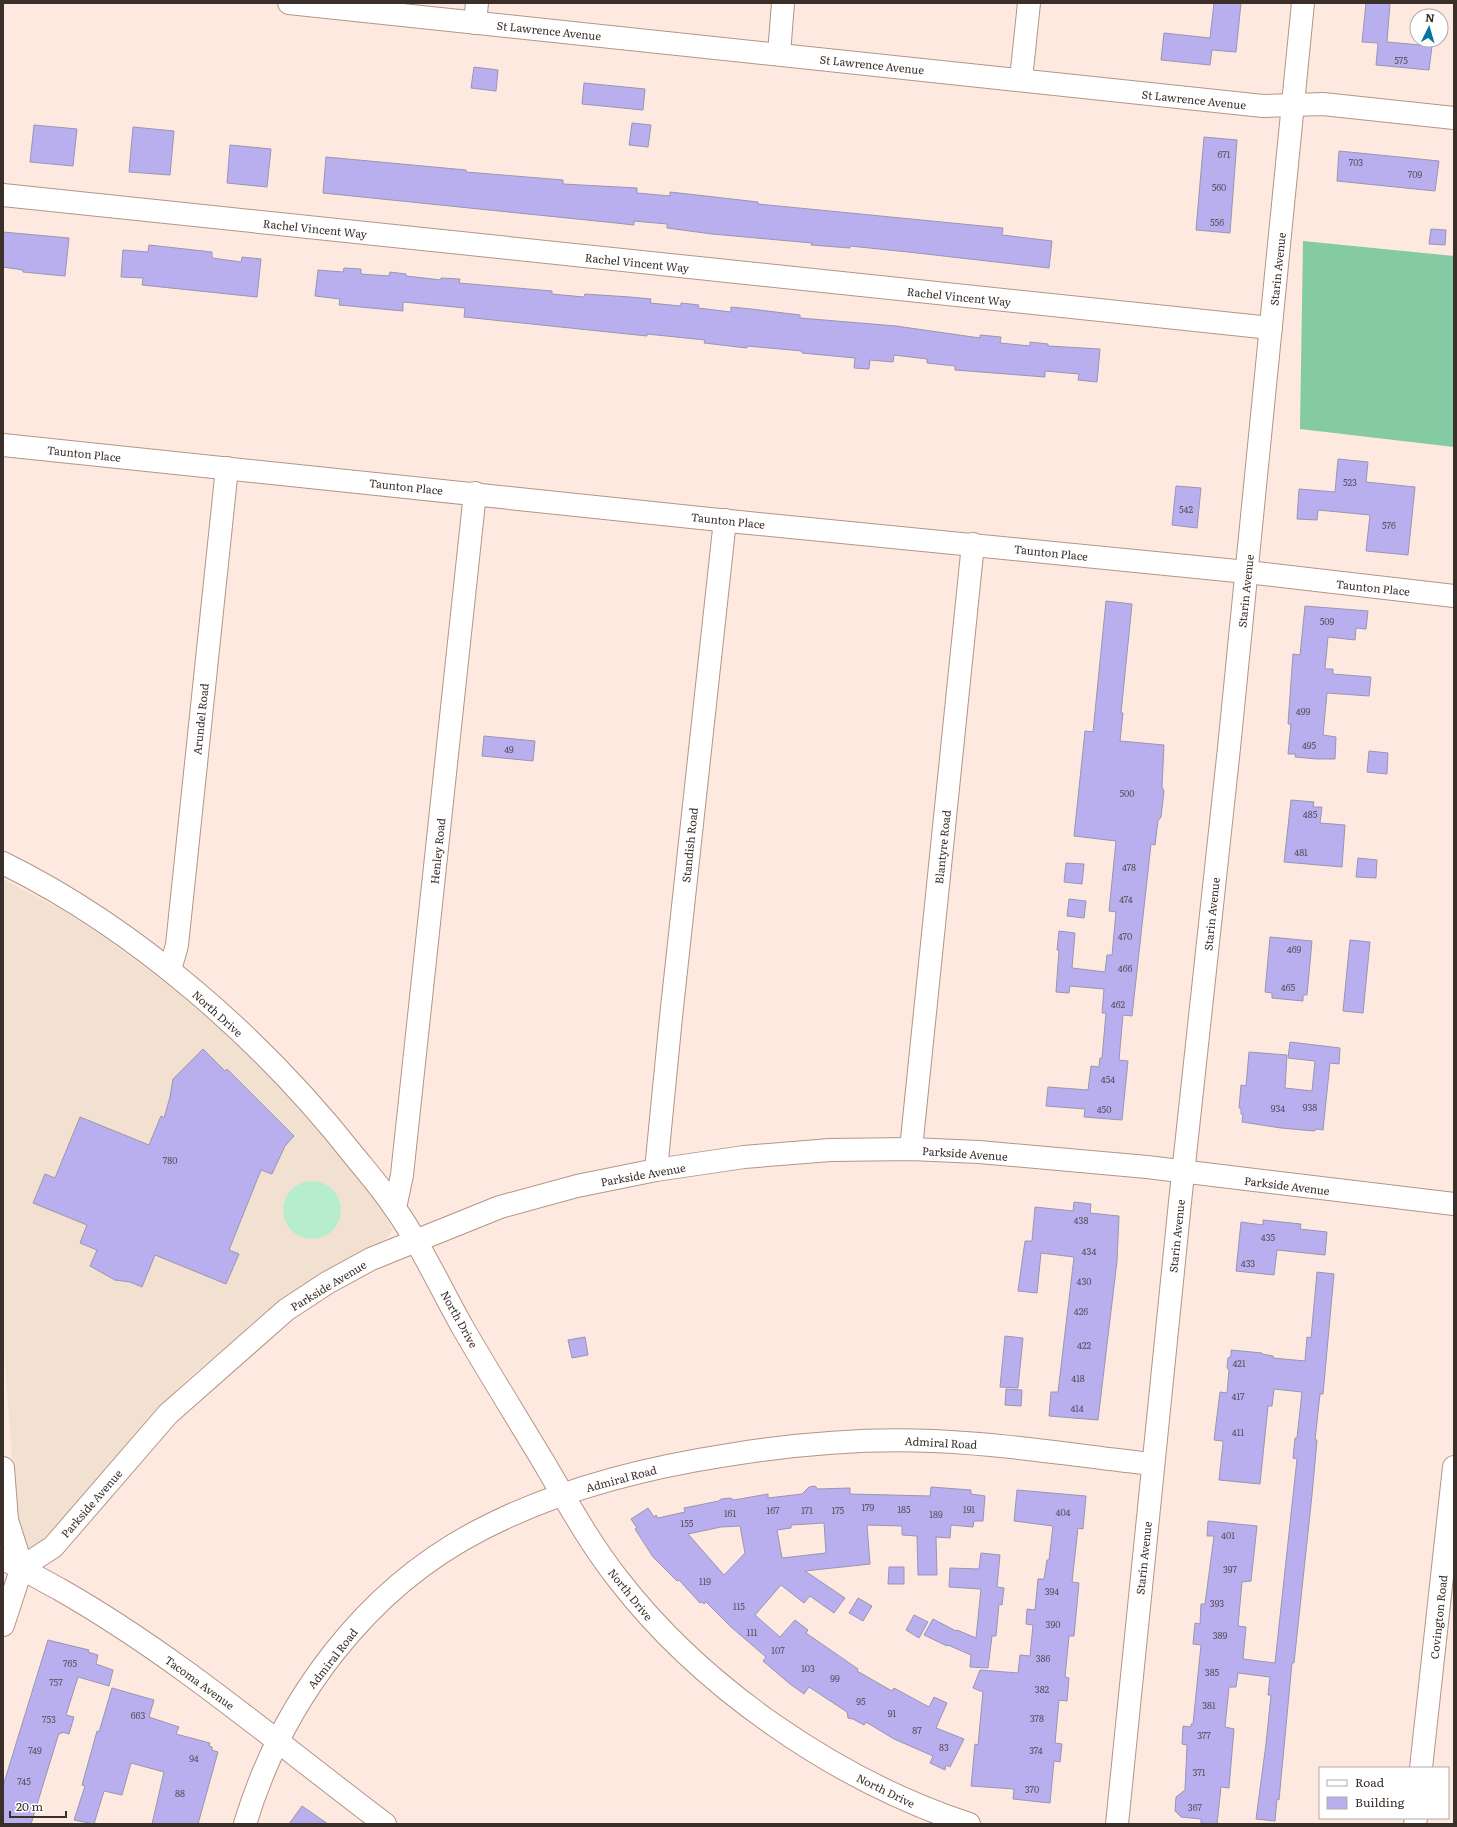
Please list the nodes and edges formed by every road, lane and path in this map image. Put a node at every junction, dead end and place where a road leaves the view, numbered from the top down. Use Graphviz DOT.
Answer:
graph roads {
  1 [pos="289,3"];
  2 [pos="783,3"];
  3 [pos="1029,3"];
  4 [pos="1303,3"];
  5 [pos="476,13"];
  6 [pos="778,54"];
  7 [pos="1021,79"];
  8 [pos="1293,106"];
  9 [pos="1454,118"];
  10 [pos="3,195"];
  11 [pos="1271,328"];
  12 [pos="3,445"];
  13 [pos="227,468"];
  14 [pos="475,493"];
  15 [pos="725,520"];
  16 [pos="973,544"];
  17 [pos="1247,572"];
  18 [pos="1454,596"];
  19 [pos="3,863"];
  20 [pos="170,970"];
  21 [pos="911,1149"];
  22 [pos="656,1170"];
  23 [pos="1183,1172"];
  24 [pos="1454,1204"];
  25 [pos="395,1208"];
  26 [pos="416,1240"];
  27 [pos="1152,1464"];
  28 [pos="1454,1467"];
  29 [pos="3,1468"];
  30 [pos="562,1494"];
  31 [pos="12,1563"];
  32 [pos="3,1625"];
  33 [pos="278,1741"];
  34 [pos="1421,1767"];
  35 [pos="245,1824"];
  36 [pos="385,1824"];
  37 [pos="969,1824"];
  38 [pos="1117,1824"];
  1 -- 5 [label="street, St Lawrence Avenue"];
  2 -- 6 [label="street"];
  3 -- 7 [label="street"];
  4 -- 8 [label="street, Starin Avenue"];
  5 -- 6 [label="street, St Lawrence Avenue"];
  6 -- 7 [label="street, St Lawrence Avenue"];
  7 -- 8 [label="street, St Lawrence Avenue"];
  8 -- 9 [label="street, St Lawrence Avenue"];
  8 -- 11 [label="street, Starin Avenue"];
  10 -- 11 [label="street, Rachel Vincent Way"];
  11 -- 17 [label="street, Starin Avenue"];
  12 -- 13 [label="street, Taunton Place"];
  13 -- 14 [label="street, Taunton Place"];
  13 -- 20 [label="street, Arundel Road"];
  14 -- 15 [label="street, Taunton Place"];
  14 -- 25 [label="street, Henley Road"];
  15 -- 16 [label="street, Taunton Place"];
  15 -- 22 [label="street, Standish Road"];
  16 -- 17 [label="street, Taunton Place"];
  16 -- 21 [label="street, Blantyre Road"];
  17 -- 18 [label="street, Taunton Place"];
  17 -- 23 [label="street, Starin Avenue"];
  19 -- 20 [label="street, North Drive"];
  20 -- 25 [label="street, North Drive"];
  21 -- 22 [label="street, Parkside Avenue"];
  21 -- 23 [label="street, Parkside Avenue"];
  22 -- 26 [label="street, Parkside Avenue"];
  23 -- 24 [label="street, Parkside Avenue"];
  23 -- 27 [label="street, Starin Avenue"];
  25 -- 26 [label="street, North Drive"];
  26 -- 30 [label="street, North Drive"];
  26 -- 31 [label="street, Parkside Avenue"];
  27 -- 30 [label="street, Admiral Road"];
  27 -- 38 [label="street, Starin Avenue"];
  28 -- 34 [label="street, Covington Road"];
  29 -- 31 [label="street"];
  30 -- 33 [label="street, Admiral Road"];
  30 -- 37 [label="street, North Drive"];
  31 -- 32 [label="street"];
  31 -- 33 [label="street, Tacoma Avenue"];
  33 -- 35 [label="street, Admiral Road"];
  33 -- 36 [label="street, Tacoma Avenue"];
}
